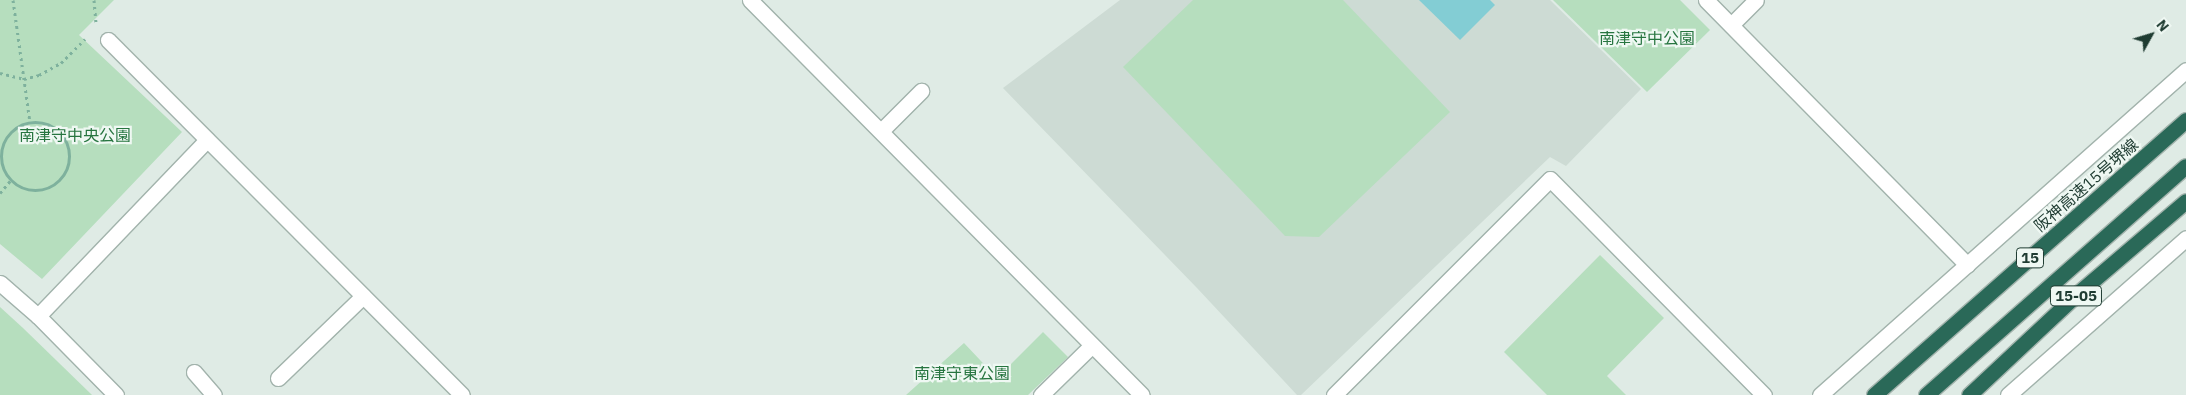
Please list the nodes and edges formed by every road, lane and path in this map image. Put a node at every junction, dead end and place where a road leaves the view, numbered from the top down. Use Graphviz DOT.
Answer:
graph roads {
  1 [pos="13,0"];
  2 [pos="750,0"];
  3 [pos="1706,0"];
  4 [pos="1756,0"];
  5 [pos="1731,25"];
  6 [pos="91,34"];
  7 [pos="108,40"];
  8 [pos="2186,70"];
  9 [pos="0,73"];
  10 [pos="24,79"];
  11 [pos="920,91"];
  12 [pos="2186,120"];
  13 [pos="30,122"];
  14 [pos="881,131"];
  15 [pos="207,140"];
  16 [pos="2186,166"];
  17 [pos="11,180"];
  18 [pos="0,193"];
  19 [pos="2186,201"];
  20 [pos="2186,238"];
  21 [pos="1967,265"];
  22 [pos="0,283"];
  23 [pos="362,296"];
  24 [pos="38,316"];
  25 [pos="1092,345"];
  26 [pos="194,372"];
  27 [pos="278,378"];
  28 [pos="116,395"];
  29 [pos="214,395"];
  30 [pos="462,395"];
  31 [pos="1041,395"];
  32 [pos="1142,395"];
  33 [pos="1334,395"];
  34 [pos="1764,395"];
  35 [pos="1820,395"];
  36 [pos="1874,395"];
  37 [pos="1926,395"];
  38 [pos="1969,395"];
  39 [pos="2008,395"];
  1 -- 10 [label="path"];
  2 -- 14 [label="street"];
  3 -- 5 [label="street"];
  4 -- 5 [label="street"];
  5 -- 21 [label="street"];
  6 -- 10 [label="path"];
  7 -- 15 [label="street"];
  8 -- 21 [label="street"];
  9 -- 10 [label="path"];
  10 -- 13 [label="path"];
  11 -- 14 [label="street"];
  12 -- 36 [label="highway, 阪神高速15号堺線 / 15"];
  13 -- 17 [label="path"];
  13 -- 17 [label="path"];
  14 -- 25 [label="street"];
  15 -- 23 [label="street"];
  15 -- 24 [label="street"];
  16 -- 37 [label="highway, 15"];
  17 -- 18 [label="path"];
  19 -- 38 [label="highway, 15-05"];
  20 -- 39 [label="street"];
  21 -- 35 [label="street"];
  22 -- 24 [label="street"];
  23 -- 27 [label="street"];
  23 -- 30 [label="street"];
  24 -- 28 [label="street"];
  25 -- 31 [label="street"];
  25 -- 32 [label="street"];
  26 -- 29 [label="street"];
  33 -- 34 [label="street"];
}
